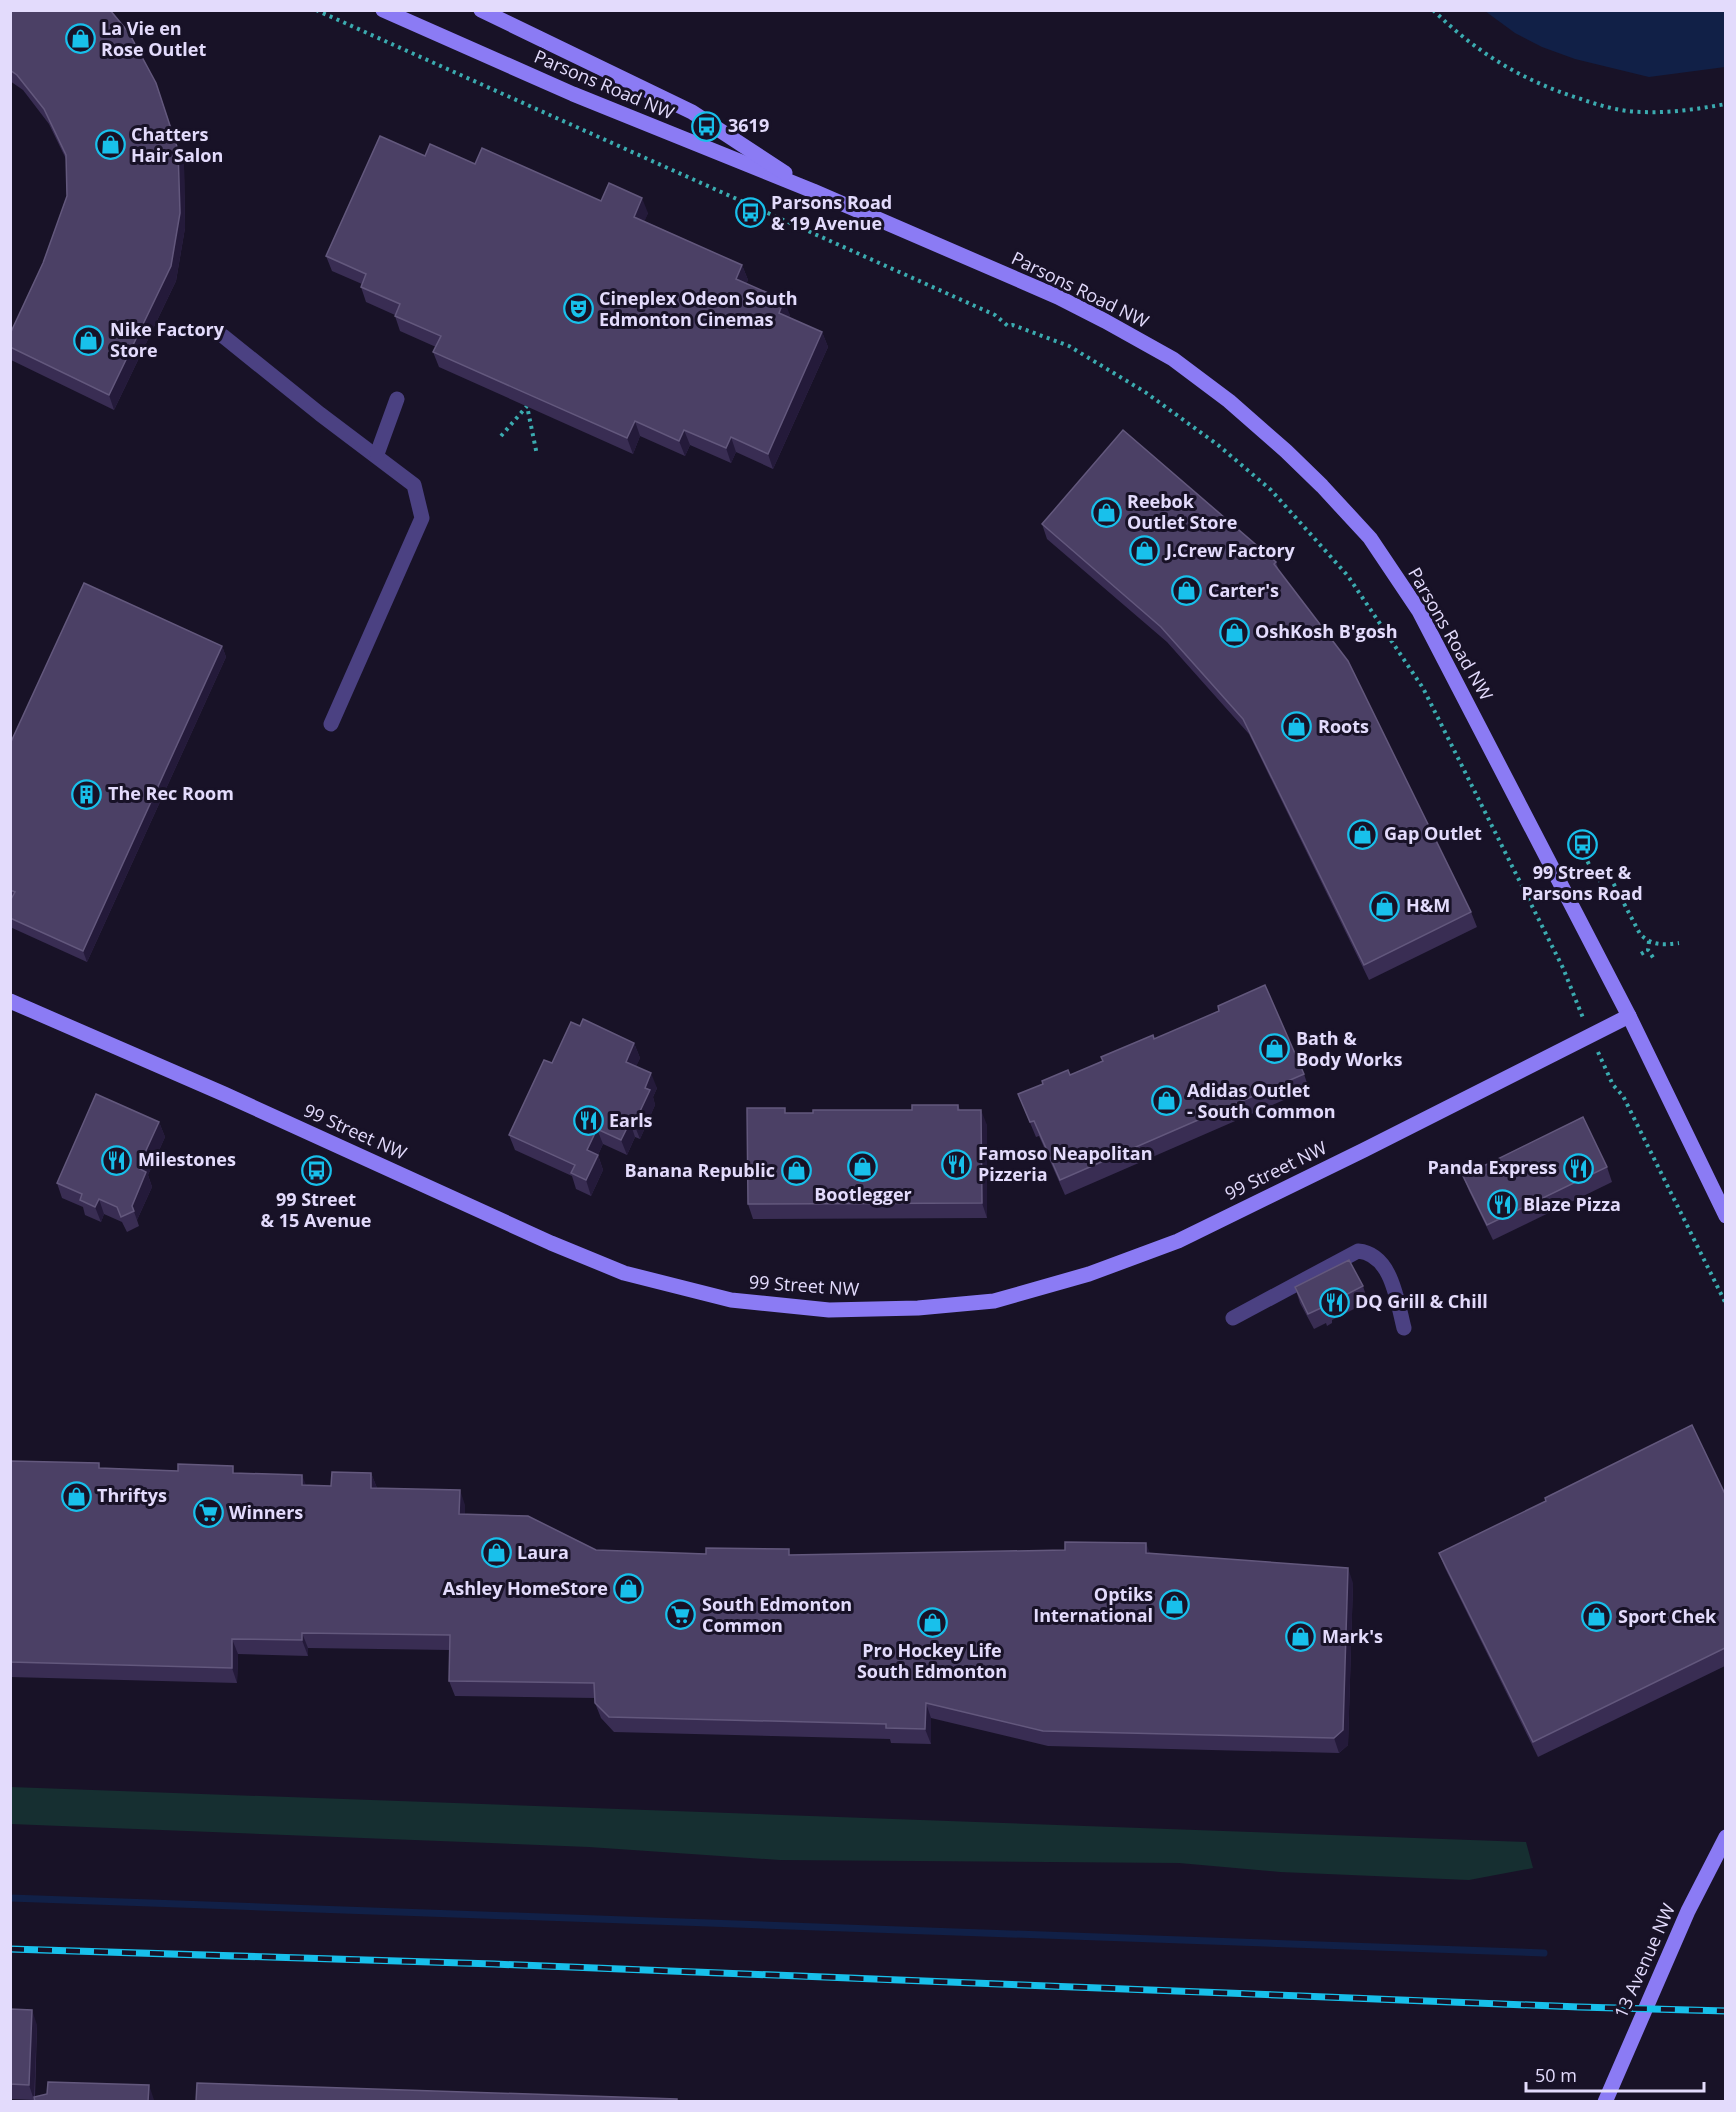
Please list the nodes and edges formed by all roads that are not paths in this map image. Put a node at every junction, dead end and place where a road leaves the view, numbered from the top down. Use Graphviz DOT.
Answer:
graph roads {
  1 [pos="383,10"];
  2 [pos="481,10"];
  3 [pos="813,191"];
  4 [pos="223,336"];
  5 [pos="397,399"];
  6 [pos="377,454"];
  7 [pos="331,724"];
  8 [pos="10,1001"];
  9 [pos="1629,1016"];
  10 [pos="1725,1216"];
  11 [pos="1233,1318"];
  12 [pos="1404,1328"];
  13 [pos="1725,1838"];
  14 [pos="1605,2102"];
  1 -- 3 [label="main road, Parsons Road NW"];
  2 -- 3 [label="main road, Parsons Road NW"];
  3 -- 9 [label="main road, Parsons Road NW"];
  4 -- 6 [label="lane"];
  5 -- 6 [label="lane"];
  6 -- 7 [label="lane"];
  8 -- 9 [label="main road, 99 Street NW"];
  9 -- 10 [label="main road, Parsons Road NW"];
  11 -- 12 [label="lane"];
  13 -- 14 [label="main road, 13 Avenue NW"];
}
